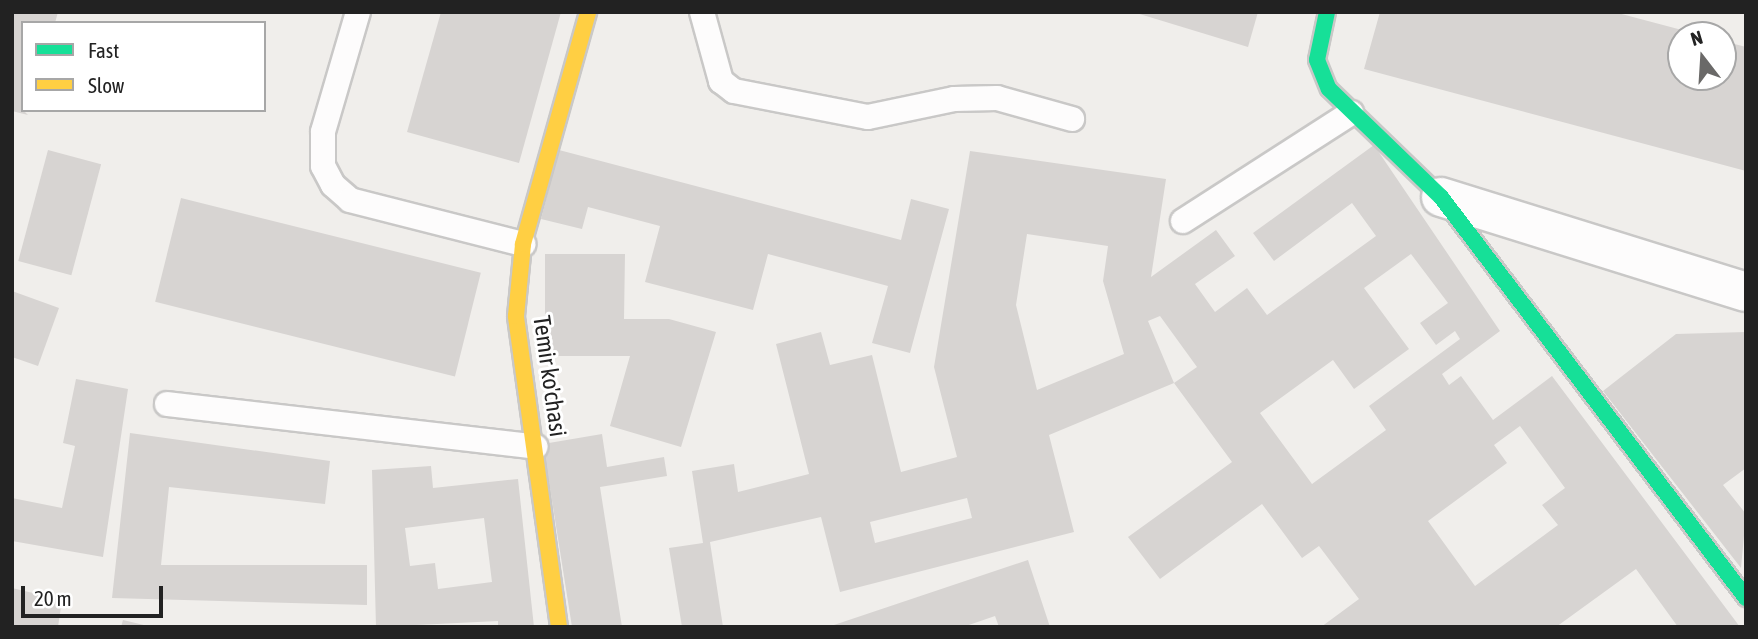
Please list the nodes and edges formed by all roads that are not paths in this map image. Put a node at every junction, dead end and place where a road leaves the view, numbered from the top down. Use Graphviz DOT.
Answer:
graph roads {
  1 [pos="358,12"];
  2 [pos="588,12"];
  3 [pos="702,12"];
  4 [pos="1327,12"];
  5 [pos="1351,113"];
  6 [pos="1072,119"];
  7 [pos="1441,197"];
  8 [pos="1183,221"];
  9 [pos="523,244"];
  10 [pos="1746,292"];
  11 [pos="167,404"];
  12 [pos="537,447"];
  13 [pos="1746,598"];
  14 [pos="559,627"];
  1 -- 9 [label="lane"];
  2 -- 9 [label="street, Temir ko'chasi"];
  3 -- 6 [label="lane"];
  4 -- 5 [label="street"];
  5 -- 7 [label="street"];
  5 -- 8 [label="lane"];
  7 -- 10 [label="street"];
  7 -- 13 [label="street"];
  9 -- 12 [label="street, Temir ko'chasi"];
  11 -- 12 [label="lane"];
  12 -- 14 [label="street, Temir ko'chasi"];
}
